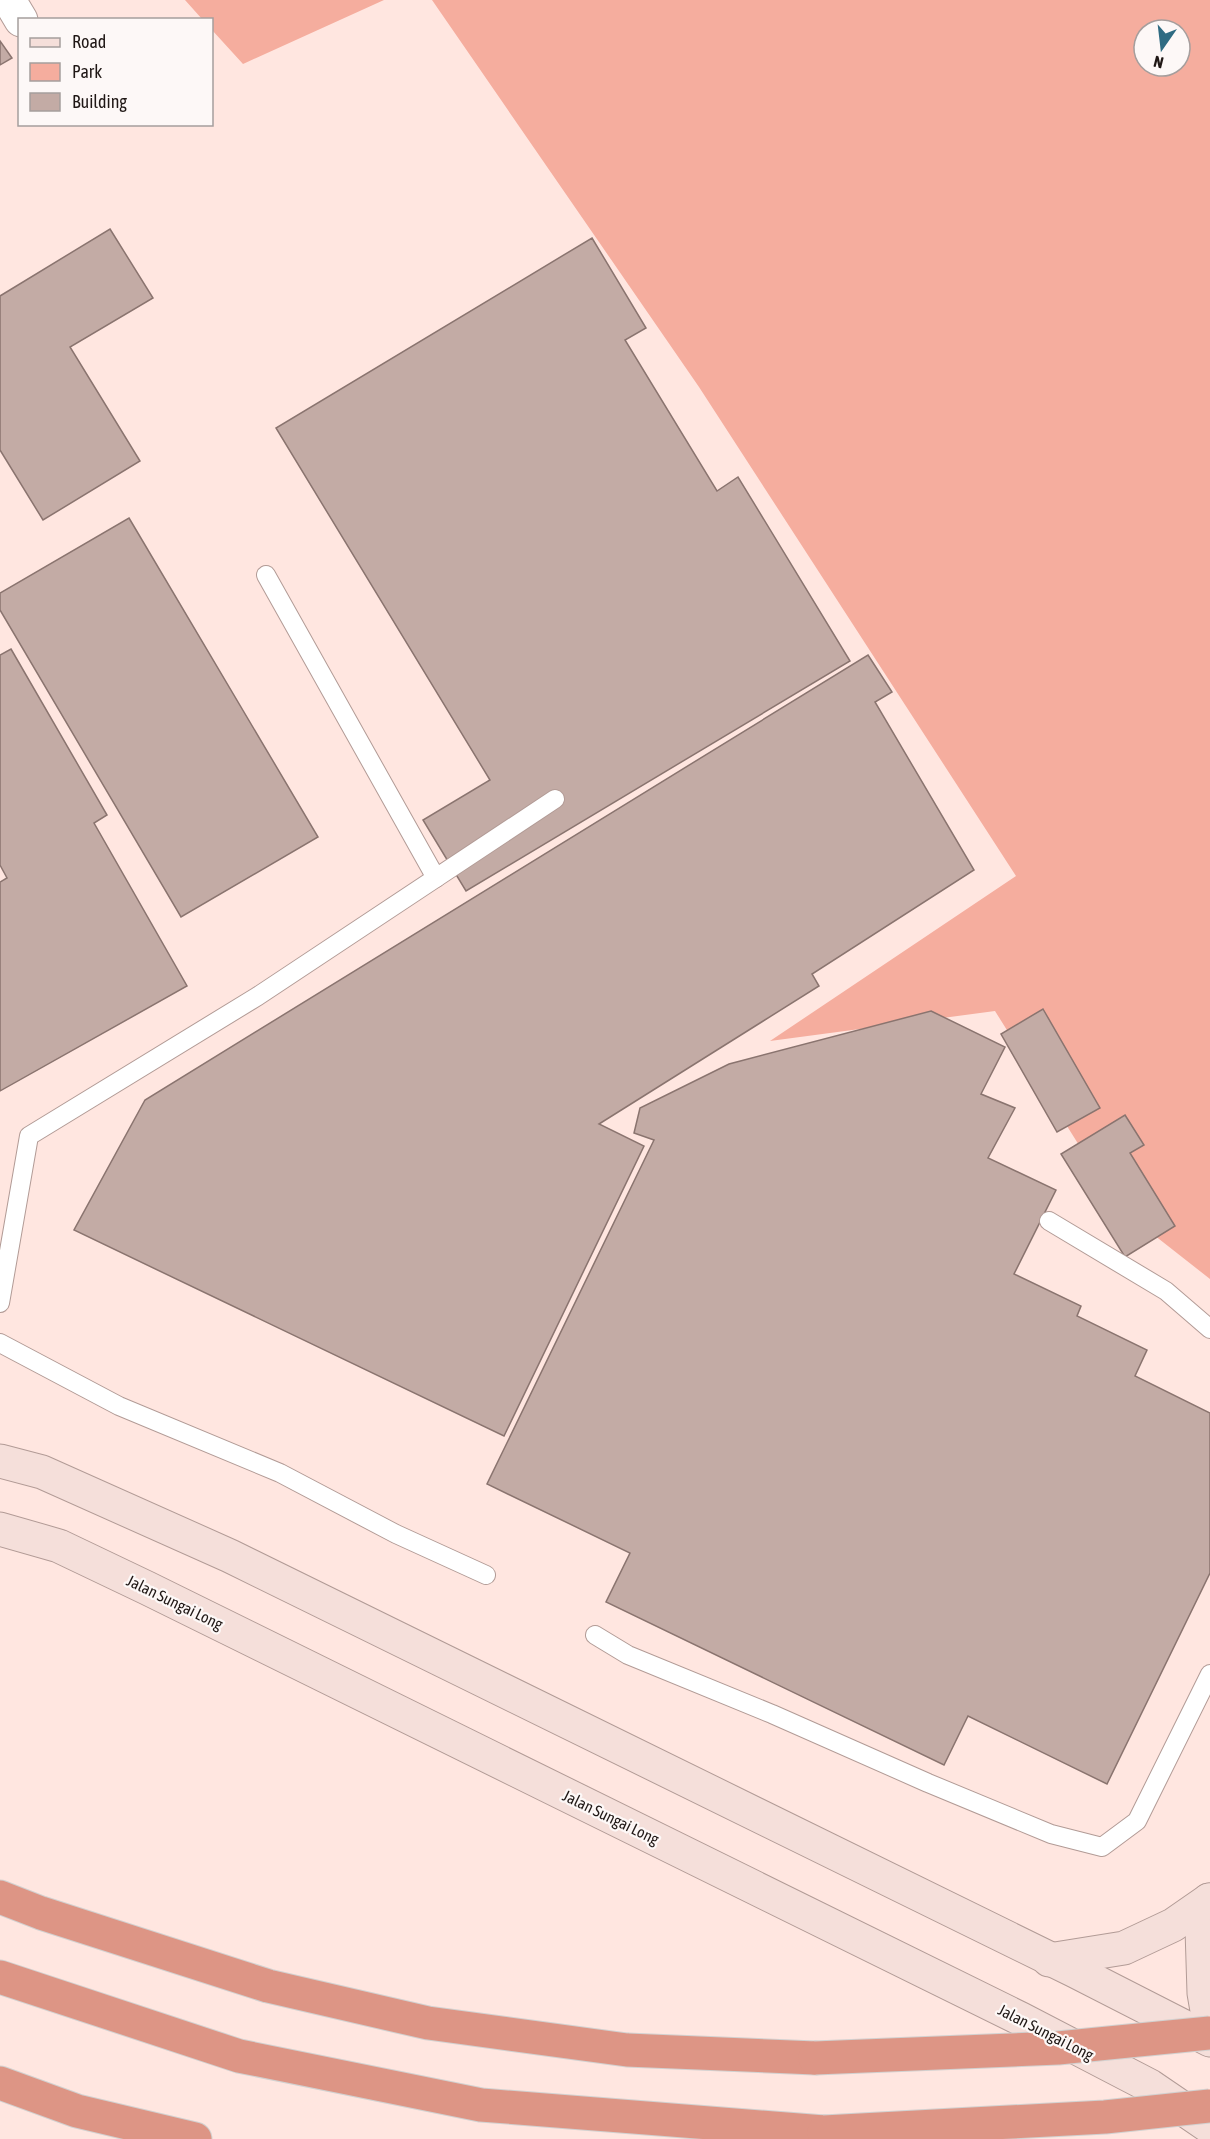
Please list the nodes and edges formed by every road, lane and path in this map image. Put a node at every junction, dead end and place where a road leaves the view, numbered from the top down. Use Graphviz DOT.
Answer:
graph roads {
  1 [pos="9,0"];
  2 [pos="20,18"];
  3 [pos="266,575"];
  4 [pos="555,799"];
  5 [pos="436,878"];
  6 [pos="1049,1221"];
  7 [pos="0,1303"];
  8 [pos="1210,1329"];
  9 [pos="0,1343"];
  10 [pos="0,1461"];
  11 [pos="0,1529"];
  12 [pos="486,1575"];
  13 [pos="595,1635"];
  14 [pos="1210,1674"];
  15 [pos="0,1897"];
  16 [pos="1209,1899"];
  17 [pos="1049,1960"];
  18 [pos="0,1977"];
  19 [pos="1210,2030"];
  20 [pos="1210,2040"];
  21 [pos="0,2083"];
  22 [pos="1210,2106"];
  23 [pos="1210,2127"];
  24 [pos="195,2139"];
  1 -- 2 [label="street"];
  3 -- 5 [label="lane"];
  4 -- 5 [label="lane"];
  5 -- 7 [label="lane"];
  6 -- 8 [label="lane"];
  9 -- 12 [label="lane"];
  10 -- 17 [label="street"];
  11 -- 23 [label="street, Jalan Sungai Long"];
  13 -- 14 [label="lane"];
  15 -- 19 [label="highway, bridge"];
  16 -- 17 [label="street"];
  16 -- 19 [label="street"];
  17 -- 20 [label="street"];
  18 -- 22 [label="highway, bridge"];
  21 -- 24 [label="highway"];
}
